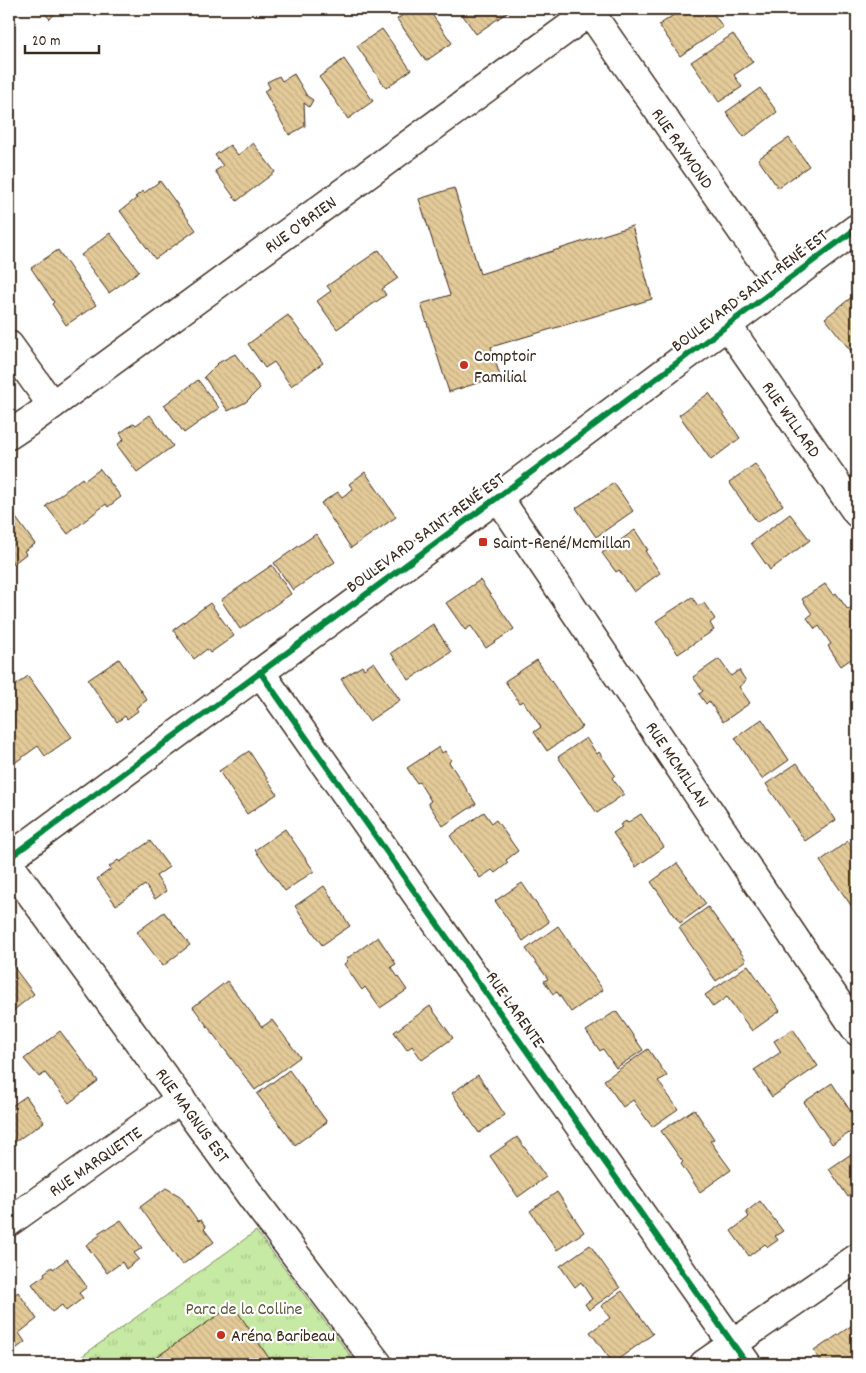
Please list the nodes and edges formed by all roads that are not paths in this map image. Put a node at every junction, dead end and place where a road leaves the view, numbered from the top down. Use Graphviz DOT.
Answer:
graph roads {
  1 [pos="589,10"];
  2 [pos="857,228"];
  3 [pos="780,286"];
  4 [pos="727,325"];
  5 [pos="9,345"];
  6 [pos="52,405"];
  7 [pos="9,435"];
  8 [pos="498,497"];
  9 [pos="857,513"];
  10 [pos="260,672"];
  11 [pos="9,858"];
  12 [pos="9,864"];
  13 [pos="857,1031"];
  14 [pos="182,1099"];
  15 [pos="9,1222"];
  16 [pos="857,1258"];
  17 [pos="740,1354"];
  18 [pos="378,1364"];
  19 [pos="704,1364"];
  1 -- 3 [label="street, RUE RAYMOND"];
  1 -- 6 [label="street, RUE O'BRIEN"];
  2 -- 3 [label="street, BOULEVARD SAINT-RENÉ EST"];
  3 -- 4 [label="street, BOULEVARD SAINT-RENÉ EST"];
  4 -- 8 [label="street, BOULEVARD SAINT-RENÉ EST"];
  4 -- 9 [label="street, RUE WILLARD"];
  5 -- 6 [label="street"];
  6 -- 7 [label="street, RUE O'BRIEN"];
  8 -- 10 [label="street, BOULEVARD SAINT-RENÉ EST"];
  8 -- 13 [label="street, RUE MCMILLAN"];
  10 -- 11 [label="street, BOULEVARD SAINT-RENÉ EST"];
  10 -- 17 [label="street, RUE LARENTE"];
  12 -- 14 [label="street, RUE MAGNUS EST"];
  14 -- 15 [label="street, RUE MARQUETTE"];
  14 -- 18 [label="street, RUE MAGNUS EST"];
  16 -- 17 [label="street"];
  17 -- 19 [label="street"];
}
